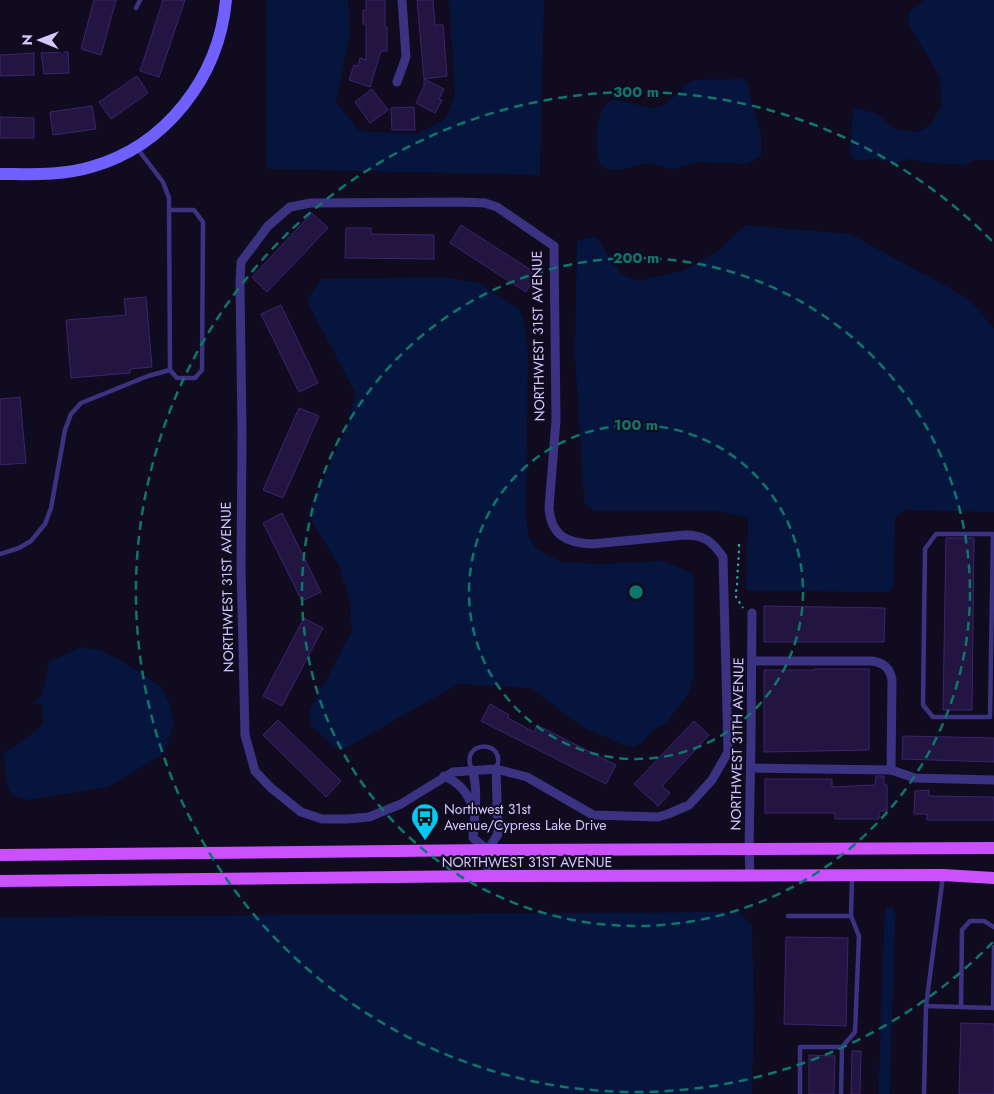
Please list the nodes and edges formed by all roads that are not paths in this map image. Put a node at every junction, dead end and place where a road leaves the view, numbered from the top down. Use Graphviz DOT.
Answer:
graph roads {
  1 [pos="226,0"];
  2 [pos="402,0"];
  3 [pos="396,82"];
  4 [pos="136,147"];
  5 [pos="0,174"];
  6 [pos="170,210"];
  7 [pos="170,370"];
  8 [pos="0,554"];
  9 [pos="752,613"];
  10 [pos="993,626"];
  11 [pos="752,661"];
  12 [pos="751,768"];
  13 [pos="496,769"];
  14 [pos="472,770"];
  15 [pos="891,770"];
  16 [pos="444,776"];
  17 [pos="994,780"];
  18 [pos="474,810"];
  19 [pos="994,848"];
  20 [pos="749,849"];
  21 [pos="488,850"];
  22 [pos="0,855"];
  23 [pos="943,875"];
  24 [pos="488,876"];
  25 [pos="750,876"];
  26 [pos="852,876"];
  27 [pos="994,878"];
  28 [pos="0,881"];
  29 [pos="788,916"];
  30 [pos="851,916"];
  31 [pos="994,927"];
  32 [pos="994,947"];
  33 [pos="926,1006"];
  34 [pos="961,1007"];
  35 [pos="994,1008"];
  36 [pos="842,1047"];
  37 [pos="800,1094"];
  38 [pos="841,1094"];
  39 [pos="924,1094"];
  1 -- 4 [label="main road"];
  2 -- 3 [label="street"];
  4 -- 5 [label="main road"];
  4 -- 6 [label="lane"];
  6 -- 7 [label="lane"];
  6 -- 7 [label="lane"];
  7 -- 8 [label="lane"];
  9 -- 11 [label="street, NORTHWEST 31TH AVENUE"];
  10 -- 10 [label="lane"];
  11 -- 12 [label="street, NORTHWEST 31TH AVENUE"];
  11 -- 15 [label="street"];
  12 -- 15 [label="street"];
  12 -- 20 [label="street, NORTHWEST 31TH AVENUE"];
  13 -- 14 [label="street, NORTHWEST 31ST AVENUE"];
  13 -- 14 [label="lane"];
  13 -- 16 [label="street, NORTHWEST 31ST AVENUE"];
  13 -- 21 [label="street"];
  14 -- 16 [label="street, NORTHWEST 31ST AVENUE"];
  14 -- 18 [label="street"];
  15 -- 17 [label="street"];
  16 -- 18 [label="street"];
  18 -- 21 [label="street"];
  19 -- 20 [label="main road, NORTHWEST 31ST AVENUE"];
  20 -- 21 [label="main road, NORTHWEST 31ST AVENUE"];
  20 -- 25 [label="street, NORTHWEST 31TH AVENUE"];
  21 -- 22 [label="main road, NORTHWEST 31ST AVENUE"];
  21 -- 24 [label="street"];
  23 -- 26 [label="main road, NORTHWEST 31ST AVENUE"];
  23 -- 27 [label="main road, NORTHWEST 31ST AVENUE"];
  23 -- 33 [label="lane"];
  24 -- 25 [label="main road, NORTHWEST 31ST AVENUE"];
  24 -- 28 [label="main road, NORTHWEST 31ST AVENUE"];
  25 -- 26 [label="main road, NORTHWEST 31ST AVENUE"];
  26 -- 30 [label="lane"];
  29 -- 30 [label="lane"];
  30 -- 36 [label="lane"];
  31 -- 34 [label="lane"];
  32 -- 35 [label="lane"];
  33 -- 34 [label="lane"];
  33 -- 39 [label="lane"];
  34 -- 35 [label="lane"];
  36 -- 37 [label="lane"];
  36 -- 38 [label="lane"];
}
